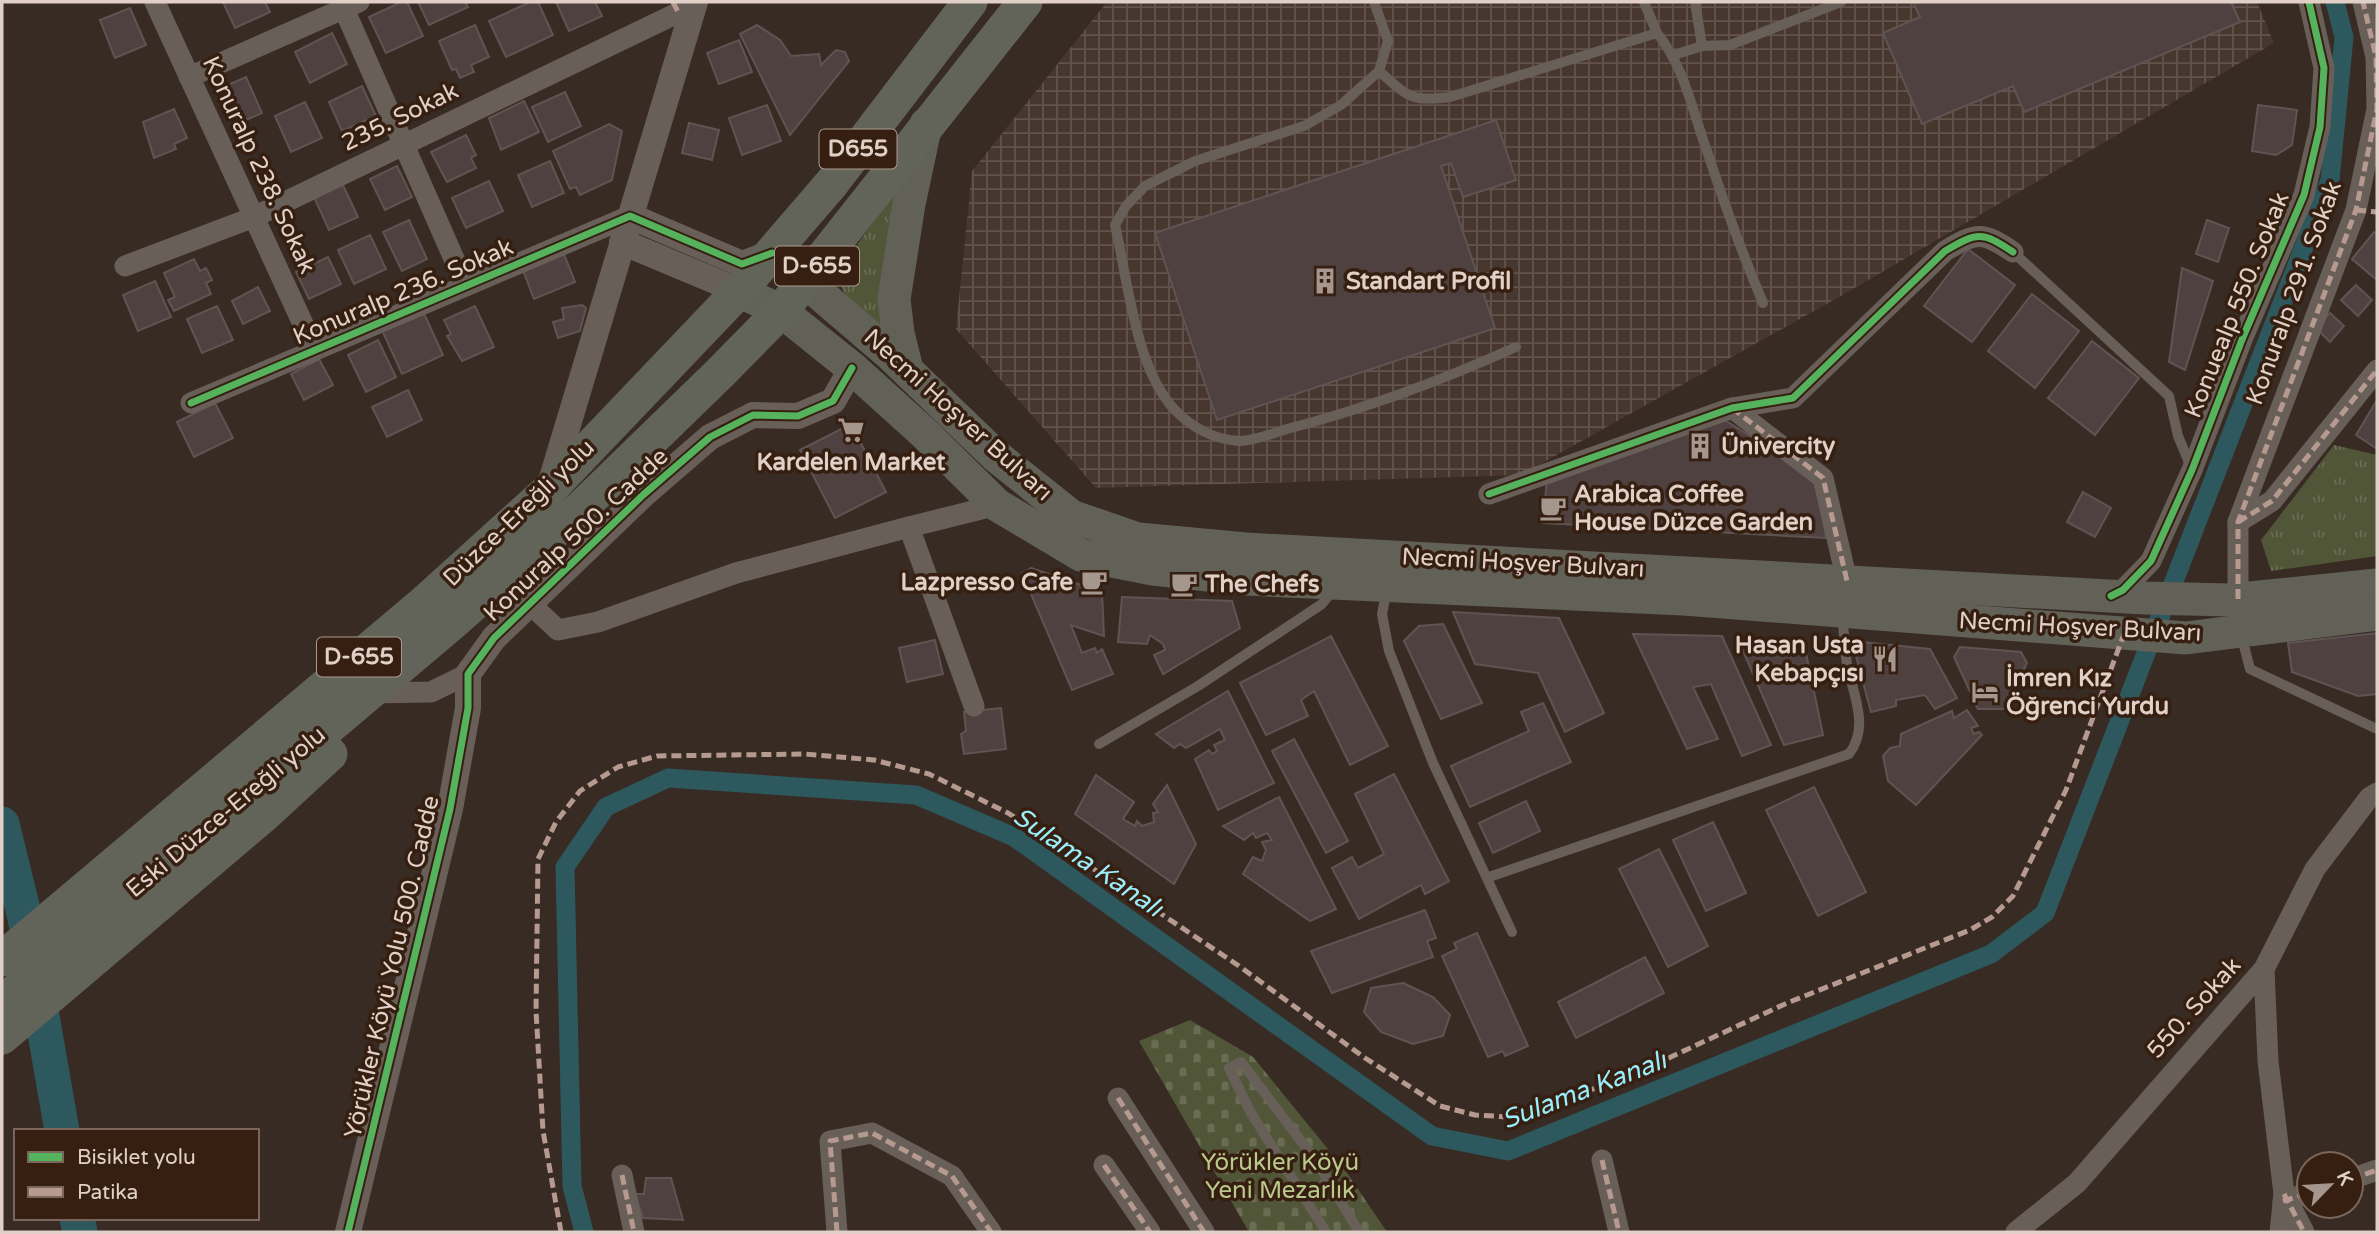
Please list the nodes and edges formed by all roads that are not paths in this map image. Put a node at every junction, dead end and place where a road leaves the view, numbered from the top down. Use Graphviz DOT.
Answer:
graph roads {
  1 [pos="155,2"];
  2 [pos="970,2"];
  3 [pos="1025,2"];
  4 [pos="1374,2"];
  5 [pos="1644,2"];
  6 [pos="1695,2"];
  7 [pos="1841,2"];
  8 [pos="2309,2"];
  9 [pos="2363,2"];
  10 [pos="348,4"];
  11 [pos="685,5"];
  12 [pos="1657,33"];
  13 [pos="1702,46"];
  14 [pos="1674,55"];
  15 [pos="1379,71"];
  16 [pos="189,77"];
  17 [pos="926,124"];
  18 [pos="403,145"];
  19 [pos="2356,210"];
  20 [pos="2377,212"];
  21 [pos="630,216"];
  22 [pos="254,217"];
  23 [pos="622,242"];
  24 [pos="2013,252"];
  25 [pos="772,253"];
  26 [pos="125,266"];
  27 [pos="806,280"];
  28 [pos="466,286"];
  29 [pos="739,291"];
  30 [pos="1763,303"];
  31 [pos="781,311"];
  32 [pos="1516,347"];
  33 [pos="315,350"];
  34 [pos="852,368"];
  35 [pos="907,370"];
  36 [pos="2377,370"];
  37 [pos="191,403"];
  38 [pos="1732,408"];
  39 [pos="2192,470"];
  40 [pos="548,490"];
  41 [pos="1489,494"];
  42 [pos="997,505"];
  43 [pos="2238,522"];
  44 [pos="909,527"];
  45 [pos="1340,581"];
  46 [pos="1388,583"];
  47 [pos="2377,585"];
  48 [pos="1844,596"];
  49 [pos="2111,596"];
  50 [pos="2234,599"];
  51 [pos="530,604"];
  52 [pos="2377,614"];
  53 [pos="2225,634"];
  54 [pos="468,674"];
  55 [pos="383,693"];
  56 [pos="974,706"];
  57 [pos="2377,729"];
  58 [pos="1099,744"];
  59 [pos="2377,793"];
  60 [pos="1489,877"];
  61 [pos="166,881"];
  62 [pos="1513,932"];
  63 [pos="2,959"];
  64 [pos="2263,969"];
  65 [pos="2,1003"];
  66 [pos="2,1037"];
  67 [pos="1118,1098"];
  68 [pos="1602,1160"];
  69 [pos="1104,1165"];
  70 [pos="622,1175"];
  71 [pos="2295,1196"];
  72 [pos="2285,1199"];
  73 [pos="348,1232"];
  74 [pos="634,1232"];
  75 [pos="837,1232"];
  76 [pos="991,1232"];
  77 [pos="1150,1232"];
  78 [pos="1204,1232"];
  79 [pos="1326,1232"];
  80 [pos="1359,1232"];
  81 [pos="1619,1232"];
  82 [pos="2016,1232"];
  83 [pos="2280,1232"];
  84 [pos="2304,1232"];
  1 -- 16 [label="street, Konuralp 238. Sokak"];
  2 -- 25 [label="highway, Düzce-Ereğli yolu / D655"];
  3 -- 17 [label="highway, Düzce-Ereğli yolu / D-655"];
  4 -- 15 [label="lane"];
  5 -- 12 [label="lane"];
  6 -- 13 [label="lane"];
  7 -- 13 [label="lane"];
  8 -- 39 [label="street, Konuealp 550. Sokak"];
  9 -- 19 [label="street, Konuralp 291. Sokak"];
  10 -- 16 [label="street"];
  10 -- 18 [label="street"];
  11 -- 18 [label="street, 235. Sokak"];
  11 -- 21 [label="street"];
  12 -- 14 [label="lane"];
  12 -- 15 [label="lane"];
  13 -- 14 [label="lane"];
  14 -- 30 [label="lane"];
  15 -- 32 [label="lane"];
  16 -- 22 [label="street, Konuralp 238. Sokak"];
  17 -- 27 [label="highway, Düzce-Ereğli yolu / D-655"];
  17 -- 35 [label="main road"];
  18 -- 22 [label="street, 235. Sokak"];
  18 -- 28 [label="street"];
  19 -- 20 [label="street"];
  19 -- 43 [label="street, Konuralp 291. Sokak"];
  21 -- 23 [label="street"];
  21 -- 25 [label="street"];
  21 -- 28 [label="street, Konuralp 236. Sokak"];
  22 -- 26 [label="street, 235. Sokak"];
  22 -- 33 [label="street, Konuralp 238. Sokak"];
  23 -- 29 [label="street"];
  23 -- 40 [label="street"];
  24 -- 38 [label="street"];
  24 -- 39 [label="lane"];
  25 -- 27 [label="main road, Necmi Hoşver Bulvarı"];
  25 -- 29 [label="highway, Düzce-Ereğli yolu / D655"];
  27 -- 31 [label="highway, Düzce-Ereğli yolu / D-655"];
  27 -- 35 [label="main road, Necmi Hoşver Bulvarı"];
  28 -- 33 [label="street, Konuralp 236. Sokak"];
  29 -- 31 [label="main road, Necmi Hoşver Bulvarı"];
  29 -- 40 [label="highway, Düzce-Ereğli yolu / D-655"];
  31 -- 34 [label="main road, Necmi Hoşver Bulvarı"];
  31 -- 55 [label="highway, Düzce-Ereğli yolu / D-655"];
  33 -- 37 [label="street, Konuralp 236. Sokak"];
  34 -- 42 [label="main road, Necmi Hoşver Bulvarı"];
  34 -- 51 [label="street, Konuralp 500. Cadde"];
  35 -- 48 [label="main road, Necmi Hoşver Bulvarı"];
  36 -- 43 [label="street"];
  38 -- 41 [label="street"];
  38 -- 48 [label="street"];
  39 -- 49 [label="street, Konuealp 550. Sokak"];
  40 -- 63 [label="highway, Düzce-Ereğli yolu / D-655"];
  42 -- 44 [label="street"];
  42 -- 45 [label="main road, Necmi Hoşver Bulvarı"];
  43 -- 50 [label="street, Konuralp 291. Sokak"];
  44 -- 51 [label="street"];
  44 -- 56 [label="street"];
  45 -- 46 [label="main road, Necmi Hoşver Bulvarı"];
  45 -- 58 [label="lane"];
  46 -- 48 [label="main road, Necmi Hoşver Bulvarı"];
  46 -- 60 [label="lane"];
  47 -- 50 [label="main road, Necmi Hoşver Bulvarı"];
  48 -- 49 [label="main road, Necmi Hoşver Bulvarı"];
  48 -- 53 [label="main road, Necmi Hoşver Bulvarı"];
  48 -- 60 [label="lane"];
  49 -- 50 [label="main road, Necmi Hoşver Bulvarı"];
  51 -- 54 [label="street, Konuralp 500. Cadde"];
  52 -- 53 [label="main road, Necmi Hoşver Bulvarı"];
  53 -- 57 [label="lane"];
  54 -- 55 [label="street"];
  54 -- 73 [label="street, Yörükler Köyü Yolu 500. Cadde"];
  55 -- 61 [label="highway, Eski Düzce-Ereğli yolu"];
  59 -- 64 [label="street, 550. Sokak"];
  60 -- 62 [label="lane"];
  61 -- 65 [label="highway, Eski Düzce-Ereğli yolu"];
  61 -- 66 [label="highway"];
  64 -- 72 [label="street"];
  64 -- 82 [label="street, 550. Sokak"];
  67 -- 78 [label="street"];
  68 -- 81 [label="street"];
  69 -- 77 [label="street"];
  70 -- 74 [label="street"];
  71 -- 72 [label="street"];
  72 -- 83 [label="street"];
  72 -- 84 [label="street"];
  75 -- 76 [label="street"];
  79 -- 80 [label="lane"];
}
